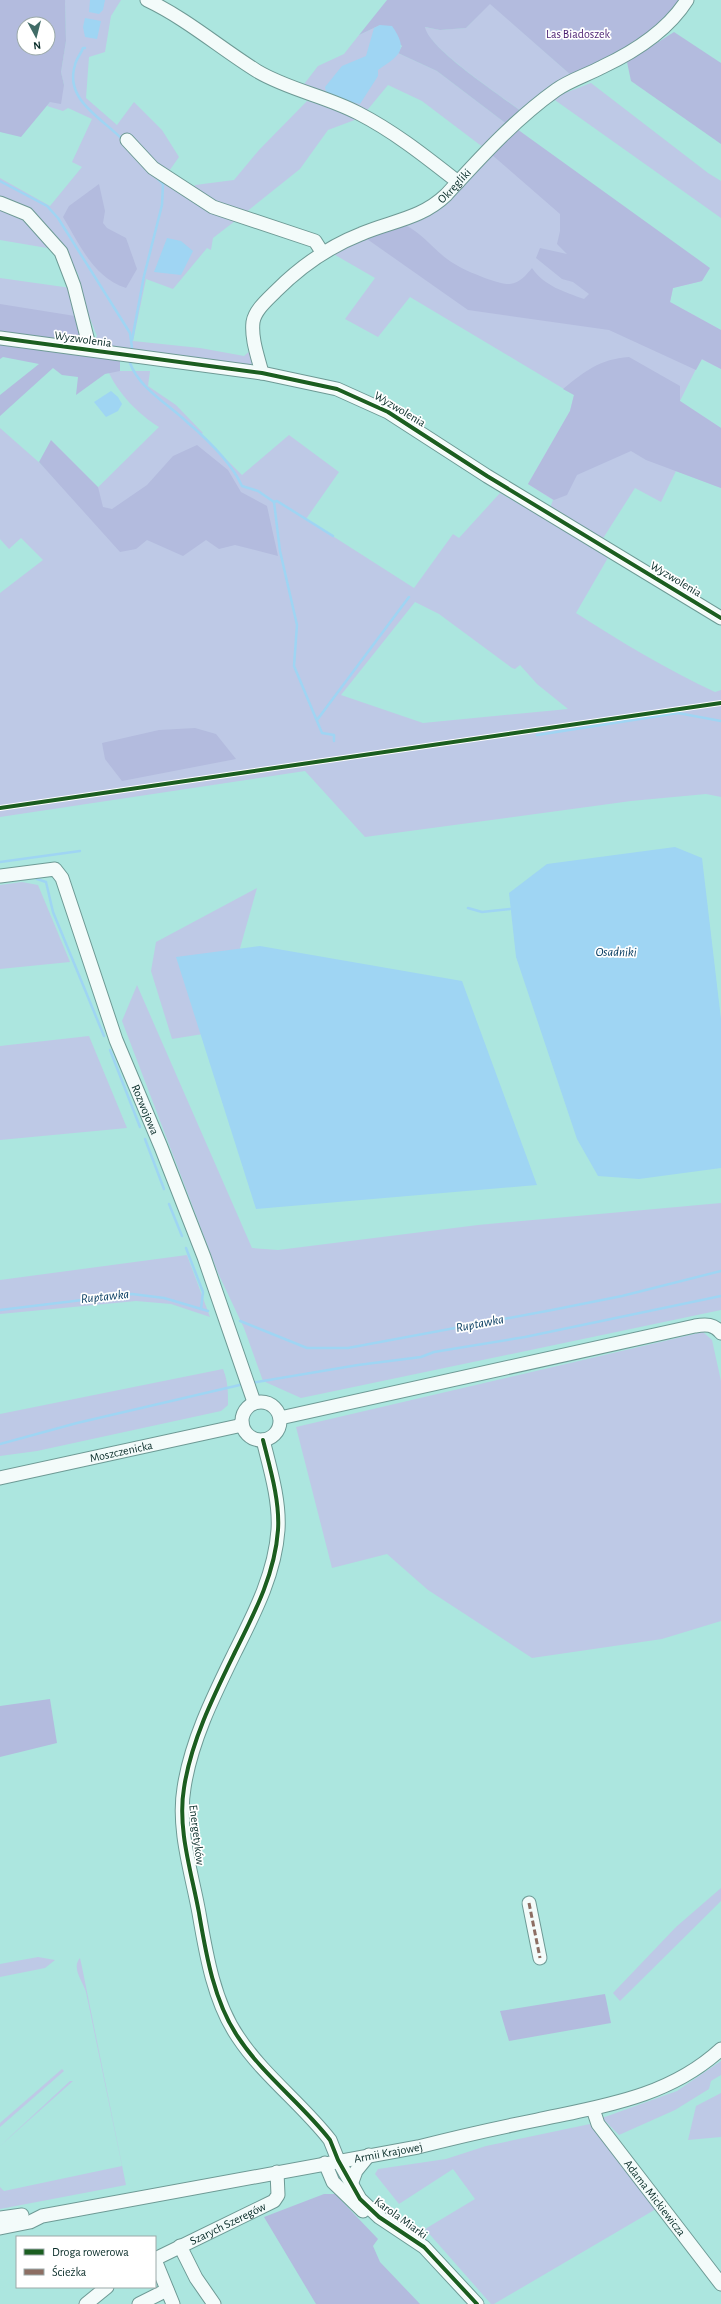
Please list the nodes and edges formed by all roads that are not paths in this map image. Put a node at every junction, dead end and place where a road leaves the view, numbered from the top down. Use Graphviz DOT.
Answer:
graph roads {
  1 [pos="147,0"];
  2 [pos="687,0"];
  3 [pos="127,140"];
  4 [pos="458,182"];
  5 [pos="0,203"];
  6 [pos="322,252"];
  7 [pos="0,338"];
  8 [pos="90,350"];
  9 [pos="262,373"];
  10 [pos="721,618"];
  11 [pos="0,876"];
  12 [pos="721,1333"];
  13 [pos="252,1397"];
  14 [pos="280,1418"];
  15 [pos="242,1423"];
  16 [pos="263,1440"];
  17 [pos="0,1478"];
  18 [pos="529,1904"];
  19 [pos="540,1958"];
  20 [pos="721,2049"];
  21 [pos="593,2109"];
  22 [pos="369,2155"];
  23 [pos="338,2160"];
  24 [pos="325,2163"];
  25 [pos="277,2172"];
  26 [pos="352,2182"];
  27 [pos="42,2216"];
  28 [pos="379,2217"];
  29 [pos="0,2218"];
  30 [pos="0,2228"];
  31 [pos="180,2246"];
  32 [pos="156,2259"];
  33 [pos="156,2262"];
  34 [pos="721,2284"];
  35 [pos="106,2288"];
  36 [pos="167,2290"];
  37 [pos="86,2304"];
  38 [pos="139,2304"];
  39 [pos="173,2304"];
  40 [pos="214,2304"];
  41 [pos="477,2304"];
  1 -- 4 [label="street"];
  2 -- 4 [label="street, Okręgliki"];
  3 -- 6 [label="street"];
  4 -- 6 [label="street, Okręgliki"];
  5 -- 8 [label="street"];
  6 -- 9 [label="street, Okręgliki"];
  7 -- 8 [label="street, Wyzwolenia"];
  8 -- 9 [label="street, Wyzwolenia"];
  9 -- 10 [label="street, Wyzwolenia"];
  11 -- 13 [label="street, Rozwojowa"];
  12 -- 14 [label="street"];
  13 -- 14 [label="street"];
  13 -- 15 [label="street"];
  14 -- 16 [label="street"];
  15 -- 16 [label="street"];
  15 -- 17 [label="street, Moszczenicka"];
  16 -- 23 [label="street, Energetyków"];
  18 -- 19 [label="street"];
  20 -- 21 [label="street, Armii Krajowej"];
  21 -- 22 [label="street, Armii Krajowej"];
  21 -- 34 [label="street, Adama Mickiewicza"];
  22 -- 23 [label="street, Armii Krajowej"];
  22 -- 26 [label="street"];
  23 -- 24 [label="street, Armii Krajowej"];
  23 -- 26 [label="street, Karola Miarki"];
  24 -- 25 [label="street, Armii Krajowej"];
  24 -- 28 [label="street, Karola Miarki"];
  25 -- 27 [label="street, Armii Krajowej"];
  25 -- 31 [label="street, Szarych Szeregów"];
  26 -- 28 [label="street, Karola Miarki"];
  27 -- 29 [label="street, Armii Krajowej"];
  27 -- 30 [label="street, Armii Krajowej"];
  28 -- 41 [label="street, Karola Miarki"];
  31 -- 32 [label="street, Szarych Szeregów"];
  31 -- 40 [label="street"];
  33 -- 36 [label="street"];
  35 -- 37 [label="street"];
  36 -- 38 [label="street"];
  36 -- 39 [label="street"];
}
